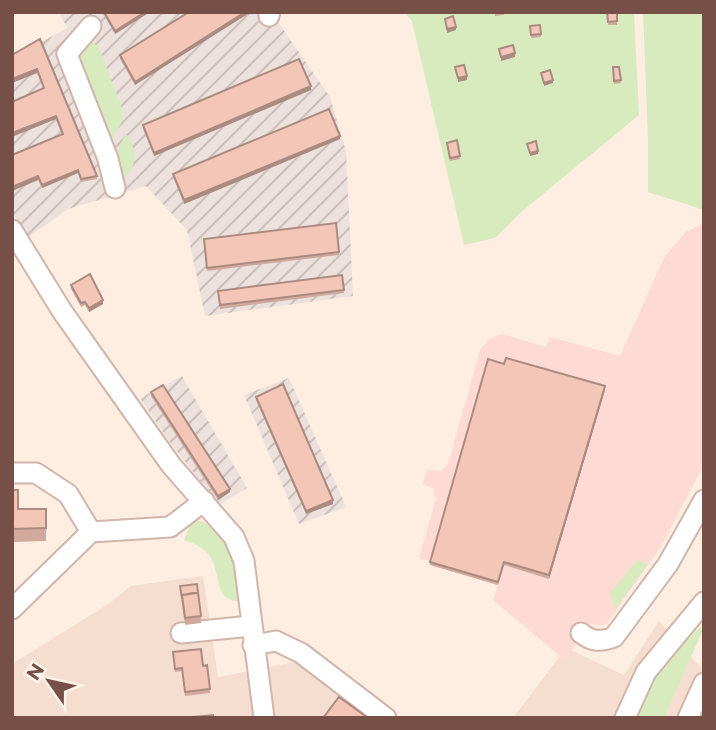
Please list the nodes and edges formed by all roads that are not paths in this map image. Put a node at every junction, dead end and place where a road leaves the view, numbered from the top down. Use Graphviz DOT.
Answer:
graph roads {
  1 [pos="91,26"];
  2 [pos="115,188"];
  3 [pos="12,230"];
  4 [pos="12,473"];
  5 [pos="704,500"];
  6 [pos="204,501"];
  7 [pos="90,532"];
  8 [pos="704,602"];
  9 [pos="12,608"];
  10 [pos="581,633"];
  11 [pos="181,634"];
  12 [pos="252,635"];
  13 [pos="704,683"];
  14 [pos="264,718"];
  15 [pos="386,718"];
  16 [pos="625,718"];
  17 [pos="688,718"];
  1 -- 2 [label="street"];
  3 -- 6 [label="street"];
  4 -- 7 [label="street"];
  5 -- 10 [label="street"];
  6 -- 7 [label="street"];
  6 -- 12 [label="street"];
  7 -- 9 [label="street"];
  8 -- 16 [label="street"];
  11 -- 12 [label="street"];
  12 -- 14 [label="street"];
  12 -- 15 [label="street"];
  13 -- 17 [label="street"];
}
